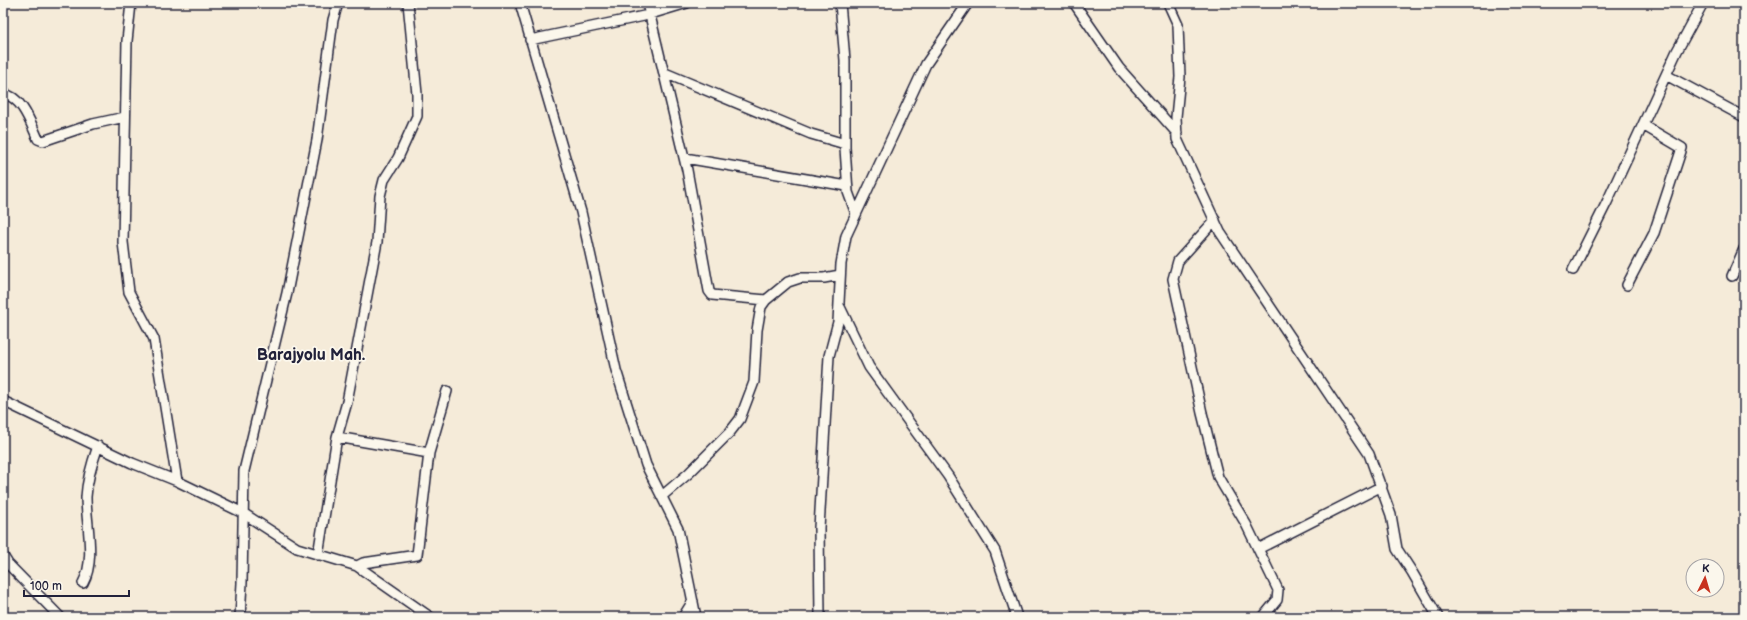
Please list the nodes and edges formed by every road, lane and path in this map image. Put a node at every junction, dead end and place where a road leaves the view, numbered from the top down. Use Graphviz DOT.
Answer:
graph roads {
  1 [pos="131,3"];
  2 [pos="338,3"];
  3 [pos="408,3"];
  4 [pos="520,3"];
  5 [pos="647,3"];
  6 [pos="687,3"];
  7 [pos="840,3"];
  8 [pos="968,3"];
  9 [pos="1074,3"];
  10 [pos="1168,3"];
  11 [pos="1703,3"];
  12 [pos="649,14"];
  13 [pos="530,40"];
  14 [pos="665,74"];
  15 [pos="1666,75"];
  16 [pos="3,94"];
  17 [pos="125,117"];
  18 [pos="1744,117"];
  19 [pos="1643,125"];
  20 [pos="1177,133"];
  21 [pos="845,144"];
  22 [pos="685,158"];
  23 [pos="847,186"];
  24 [pos="856,214"];
  25 [pos="1215,220"];
  26 [pos="1744,248"];
  27 [pos="1573,270"];
  28 [pos="840,275"];
  29 [pos="1732,276"];
  30 [pos="1627,285"];
  31 [pos="766,300"];
  32 [pos="839,305"];
  33 [pos="447,392"];
  34 [pos="3,401"];
  35 [pos="337,437"];
  36 [pos="98,446"];
  37 [pos="429,453"];
  38 [pos="177,482"];
  39 [pos="1382,486"];
  40 [pos="662,496"];
  41 [pos="243,513"];
  42 [pos="1258,549"];
  43 [pos="318,555"];
  44 [pos="3,556"];
  45 [pos="357,566"];
  46 [pos="83,583"];
  47 [pos="693,601"];
  48 [pos="60,617"];
  49 [pos="240,617"];
  50 [pos="430,617"];
  51 [pos="683,617"];
  52 [pos="696,617"];
  53 [pos="820,617"];
  54 [pos="1017,617"];
  55 [pos="1263,617"];
  56 [pos="1438,617"];
  1 -- 17 [label="street"];
  2 -- 41 [label="street"];
  3 -- 35 [label="street"];
  4 -- 13 [label="street"];
  5 -- 12 [label="street"];
  6 -- 12 [label="street"];
  7 -- 21 [label="street"];
  8 -- 24 [label="street"];
  9 -- 20 [label="street"];
  10 -- 20 [label="street"];
  11 -- 15 [label="street"];
  12 -- 13 [label="street"];
  12 -- 14 [label="street"];
  13 -- 40 [label="street"];
  14 -- 21 [label="street"];
  14 -- 22 [label="street"];
  15 -- 18 [label="street"];
  15 -- 19 [label="street"];
  16 -- 17 [label="street"];
  17 -- 38 [label="street"];
  19 -- 27 [label="street"];
  19 -- 30 [label="street"];
  20 -- 25 [label="street"];
  21 -- 23 [label="street"];
  22 -- 23 [label="street"];
  22 -- 31 [label="street"];
  23 -- 24 [label="street"];
  24 -- 28 [label="street"];
  25 -- 39 [label="street"];
  25 -- 42 [label="street"];
  26 -- 29 [label="street"];
  28 -- 31 [label="street"];
  28 -- 32 [label="street"];
  31 -- 40 [label="street"];
  32 -- 53 [label="street"];
  32 -- 54 [label="street"];
  33 -- 37 [label="street"];
  34 -- 36 [label="street"];
  35 -- 37 [label="street"];
  35 -- 43 [label="street"];
  36 -- 38 [label="street"];
  36 -- 46 [label="street"];
  37 -- 45 [label="street"];
  38 -- 41 [label="street"];
  39 -- 42 [label="street"];
  39 -- 56 [label="street"];
  40 -- 47 [label="street"];
  41 -- 43 [label="street"];
  41 -- 49 [label="street"];
  42 -- 55 [label="street"];
  43 -- 45 [label="street"];
  44 -- 48 [label="street"];
  45 -- 50 [label="street"];
  47 -- 51 [label="street"];
  47 -- 52 [label="street"];
}
